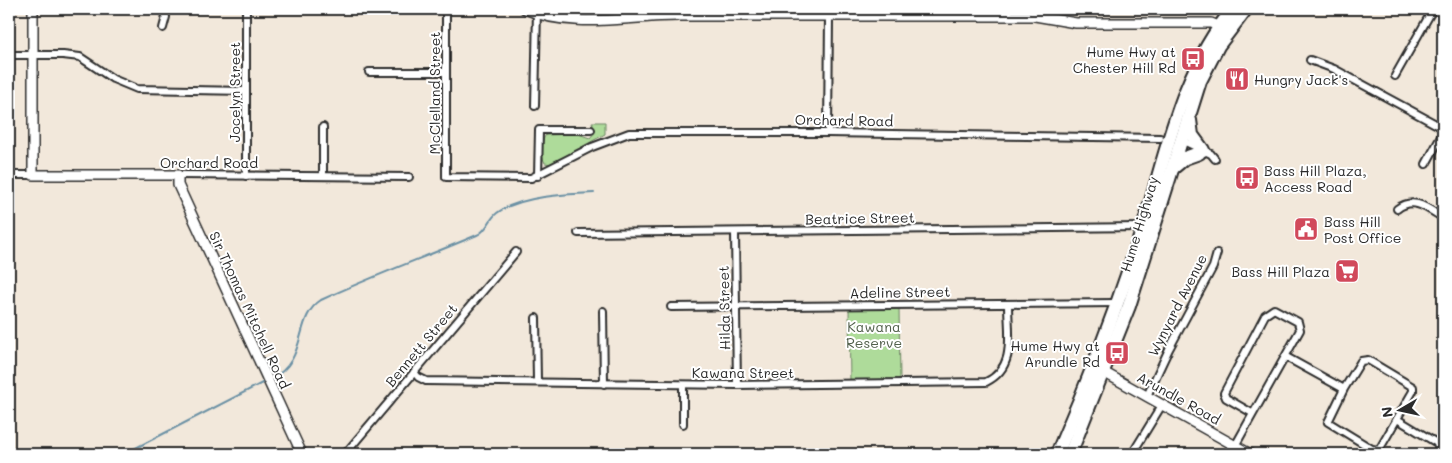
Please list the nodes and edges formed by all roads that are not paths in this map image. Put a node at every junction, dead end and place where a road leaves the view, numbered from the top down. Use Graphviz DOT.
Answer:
graph roads {
  1 [pos="33,9"];
  2 [pos="164,9"];
  3 [pos="246,9"];
  4 [pos="446,9"];
  5 [pos="525,9"];
  6 [pos="1233,9"];
  7 [pos="1246,9"];
  8 [pos="1433,9"];
  9 [pos="537,11"];
  10 [pos="641,12"];
  11 [pos="829,15"];
  12 [pos="163,28"];
  13 [pos="1224,28"];
  14 [pos="9,54"];
  15 [pos="33,55"];
  16 [pos="1310,60"];
  17 [pos="369,72"];
  18 [pos="446,72"];
  19 [pos="1395,76"];
  20 [pos="246,91"];
  21 [pos="535,106"];
  22 [pos="1189,115"];
  23 [pos="323,127"];
  24 [pos="1443,128"];
  25 [pos="591,130"];
  26 [pos="828,133"];
  27 [pos="1443,133"];
  28 [pos="1172,141"];
  29 [pos="1201,152"];
  30 [pos="1426,164"];
  31 [pos="1173,168"];
  32 [pos="9,175"];
  33 [pos="33,175"];
  34 [pos="178,175"];
  35 [pos="246,176"];
  36 [pos="323,176"];
  37 [pos="538,176"];
  38 [pos="409,177"];
  39 [pos="446,177"];
  40 [pos="1396,209"];
  41 [pos="1443,218"];
  42 [pos="1143,227"];
  43 [pos="735,232"];
  44 [pos="578,233"];
  45 [pos="516,252"];
  46 [pos="1217,253"];
  47 [pos="1008,304"];
  48 [pos="1123,304"];
  49 [pos="736,306"];
  50 [pos="671,307"];
  51 [pos="603,311"];
  52 [pos="536,318"];
  53 [pos="1286,357"];
  54 [pos="1098,369"];
  55 [pos="414,372"];
  56 [pos="537,381"];
  57 [pos="604,384"];
  58 [pos="683,385"];
  59 [pos="737,385"];
  60 [pos="1344,389"];
  61 [pos="1147,396"];
  62 [pos="1162,405"];
  63 [pos="1252,413"];
  64 [pos="1397,419"];
  65 [pos="683,424"];
  66 [pos="1235,446"];
  67 [pos="1441,450"];
  68 [pos="302,454"];
  69 [pos="345,454"];
  70 [pos="1057,454"];
  71 [pos="1070,454"];
  72 [pos="1132,454"];
  73 [pos="1250,454"];
  1 -- 15 [label="street"];
  2 -- 12 [label="street"];
  3 -- 20 [label="street, Jocelyn Street"];
  4 -- 18 [label="street, McClelland Street"];
  5 -- 9 [label="street"];
  6 -- 13 [label="highway, Hume Highway"];
  7 -- 13 [label="highway, Hume Highway"];
  8 -- 19 [label="street"];
  9 -- 10 [label="street"];
  9 -- 21 [label="street"];
  10 -- 11 [label="street"];
  11 -- 13 [label="street"];
  11 -- 26 [label="street"];
  13 -- 22 [label="highway, Hume Highway"];
  13 -- 28 [label="highway, Hume Highway"];
  14 -- 15 [label="street"];
  15 -- 20 [label="street"];
  15 -- 33 [label="street"];
  16 -- 24 [label="street"];
  17 -- 18 [label="street"];
  18 -- 39 [label="street, McClelland Street"];
  20 -- 35 [label="street, Jocelyn Street"];
  22 -- 28 [label="highway, Hume Highway"];
  22 -- 29 [label="highway"];
  23 -- 36 [label="street"];
  25 -- 37 [label="street"];
  26 -- 28 [label="street, Orchard Road"];
  26 -- 37 [label="street, Orchard Road"];
  27 -- 30 [label="street"];
  28 -- 29 [label="street, Orchard Road"];
  28 -- 31 [label="highway, Hume Highway"];
  28 -- 42 [label="highway, Hume Highway"];
  29 -- 31 [label="highway"];
  31 -- 48 [label="highway, Hume Highway"];
  32 -- 33 [label="street, Orchard Road"];
  33 -- 34 [label="street, Orchard Road"];
  34 -- 35 [label="street, Orchard Road"];
  34 -- 68 [label="street, Sir Thomas Mitchell Road"];
  35 -- 36 [label="street, Orchard Road"];
  36 -- 38 [label="street, Orchard Road"];
  37 -- 39 [label="street, Orchard Road"];
  40 -- 41 [label="street"];
  42 -- 43 [label="street, Beatrice Street"];
  42 -- 48 [label="highway, Hume Highway"];
  43 -- 44 [label="street, Beatrice Street"];
  43 -- 49 [label="street, Hilda Street"];
  45 -- 55 [label="street, Bennett Street"];
  46 -- 61 [label="street, Wynyard Avenue"];
  47 -- 48 [label="street, Adeline Street"];
  47 -- 49 [label="street, Adeline Street"];
  47 -- 59 [label="street, Kawana Street"];
  48 -- 54 [label="highway, Hume Highway"];
  49 -- 50 [label="street, Adeline Street"];
  49 -- 59 [label="street, Hilda Street"];
  51 -- 57 [label="street"];
  52 -- 56 [label="street"];
  53 -- 60 [label="street"];
  53 -- 63 [label="street"];
  53 -- 63 [label="street"];
  54 -- 61 [label="street, Arundle Road"];
  54 -- 70 [label="highway, Hume Highway"];
  54 -- 71 [label="highway, Hume Highway"];
  55 -- 56 [label="street, Kawana Street"];
  55 -- 69 [label="street, Bennett Street"];
  56 -- 57 [label="street, Kawana Street"];
  57 -- 58 [label="street, Kawana Street"];
  58 -- 59 [label="street, Kawana Street"];
  58 -- 65 [label="street"];
  60 -- 64 [label="street"];
  60 -- 64 [label="street"];
  61 -- 62 [label="street, Arundle Road"];
  62 -- 66 [label="street, Arundle Road"];
  62 -- 72 [label="street"];
  63 -- 66 [label="street"];
  64 -- 67 [label="street"];
  66 -- 73 [label="street, Arundle Road"];
}
